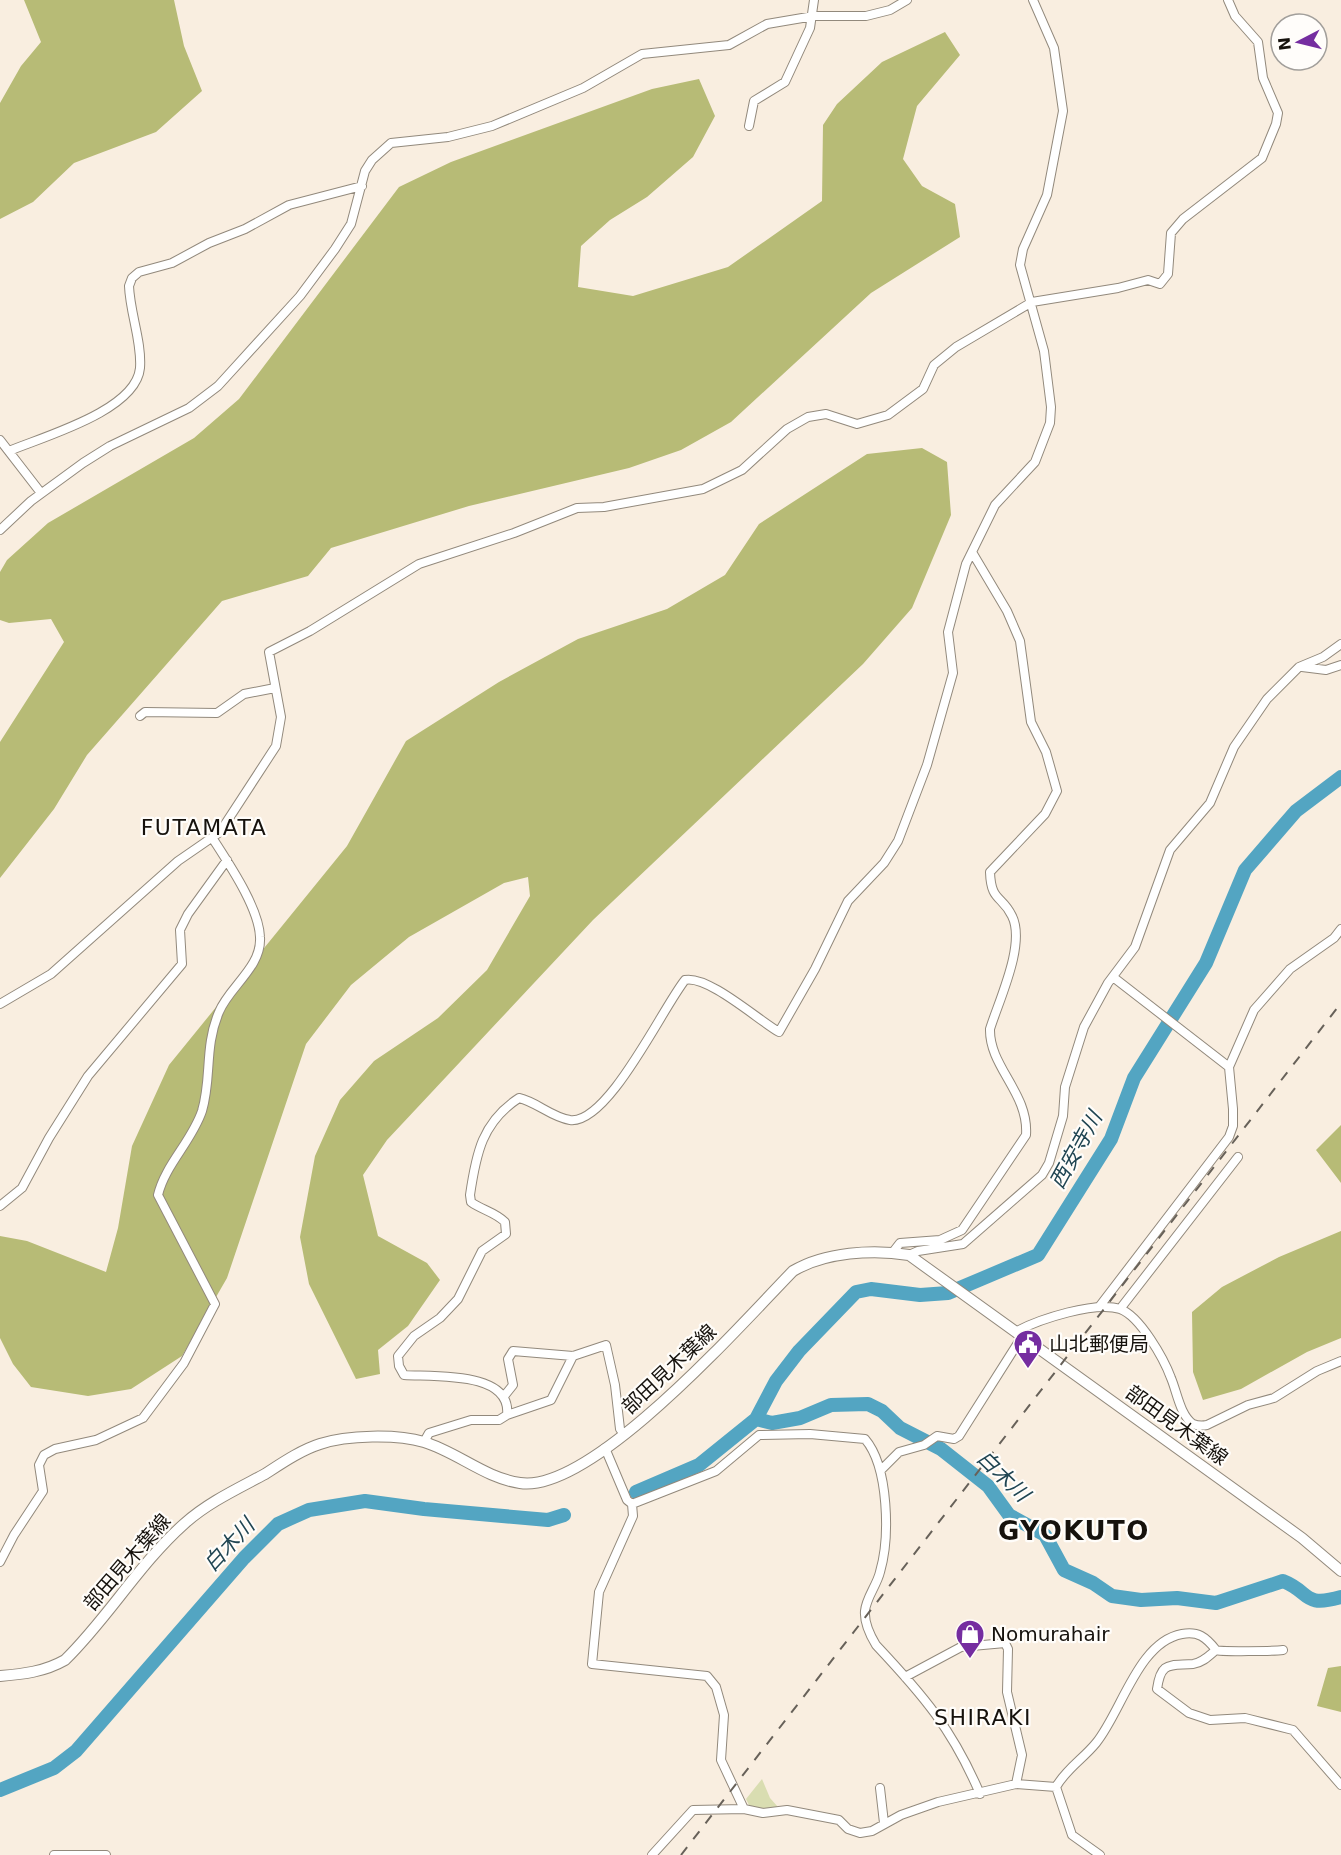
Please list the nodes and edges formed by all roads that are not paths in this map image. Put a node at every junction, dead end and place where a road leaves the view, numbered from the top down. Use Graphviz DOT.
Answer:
graph roads {
  1 [pos="814,0"];
  2 [pos="907,0"];
  3 [pos="1033,0"];
  4 [pos="1228,0"];
  5 [pos="814,16"];
  6 [pos="748,126"];
  7 [pos="362,186"];
  8 [pos="1032,302"];
  9 [pos="0,440"];
  10 [pos="9,451"];
  11 [pos="41,494"];
  12 [pos="0,530"];
  13 [pos="972,552"];
  14 [pos="1341,644"];
  15 [pos="1341,665"];
  16 [pos="1299,667"];
  17 [pos="275,688"];
  18 [pos="140,716"];
  19 [pos="213,839"];
  20 [pos="226,860"];
  21 [pos="1341,929"];
  22 [pos="1113,977"];
  23 [pos="0,1004"];
  24 [pos="1229,1067"];
  25 [pos="1238,1157"];
  26 [pos="0,1206"];
  27 [pos="894,1252"];
  28 [pos="909,1255"];
  29 [pos="1099,1307"];
  30 [pos="1120,1309"];
  31 [pos="1020,1333"];
  32 [pos="573,1356"];
  33 [pos="1341,1361"];
  34 [pos="505,1395"];
  35 [pos="507,1415"];
  36 [pos="624,1434"];
  37 [pos="424,1442"];
  38 [pos="604,1448"];
  39 [pos="880,1470"];
  40 [pos="632,1504"];
  41 [pos="0,1562"];
  42 [pos="1341,1571"];
  43 [pos="1216,1650"];
  44 [pos="1283,1650"];
  45 [pos="0,1676"];
  46 [pos="905,1677"];
  47 [pos="1017,1784"];
  48 [pos="1341,1785"];
  49 [pos="1056,1786"];
  50 [pos="880,1788"];
  51 [pos="980,1794"];
  52 [pos="744,1809"];
  53 [pos="884,1822"];
  54 [pos="54,1855"];
  55 [pos="106,1855"];
  56 [pos="652,1855"];
  57 [pos="1100,1855"];
  1 -- 5 [label="street"];
  2 -- 5 [label="street"];
  3 -- 8 [label="street"];
  4 -- 8 [label="street"];
  5 -- 6 [label="street"];
  5 -- 7 [label="street"];
  7 -- 10 [label="street"];
  7 -- 11 [label="street"];
  8 -- 13 [label="street"];
  8 -- 17 [label="street"];
  9 -- 10 [label="street"];
  10 -- 11 [label="street"];
  11 -- 12 [label="street"];
  13 -- 27 [label="street"];
  13 -- 34 [label="street"];
  14 -- 16 [label="street"];
  15 -- 16 [label="street"];
  16 -- 22 [label="street"];
  17 -- 18 [label="street"];
  17 -- 19 [label="street"];
  19 -- 20 [label="street"];
  19 -- 23 [label="street"];
  20 -- 26 [label="street"];
  20 -- 41 [label="street"];
  21 -- 24 [label="street"];
  22 -- 24 [label="street"];
  22 -- 28 [label="street"];
  24 -- 29 [label="street"];
  25 -- 30 [label="street"];
  27 -- 28 [label="main road, 部田見木葉線"];
  27 -- 36 [label="main road, 部田見木葉線"];
  28 -- 31 [label="main road, 部田見木葉線"];
  29 -- 30 [label="street"];
  29 -- 31 [label="street"];
  30 -- 33 [label="street"];
  31 -- 39 [label="street"];
  31 -- 42 [label="main road, 部田見木葉線"];
  32 -- 34 [label="street"];
  32 -- 35 [label="street"];
  32 -- 36 [label="street"];
  34 -- 35 [label="street"];
  35 -- 37 [label="street"];
  36 -- 38 [label="main road, 部田見木葉線"];
  37 -- 38 [label="main road, 部田見木葉線"];
  37 -- 45 [label="main road, 部田見木葉線"];
  38 -- 40 [label="street"];
  39 -- 40 [label="street"];
  39 -- 46 [label="street"];
  40 -- 52 [label="street"];
  43 -- 44 [label="street"];
  43 -- 48 [label="street"];
  43 -- 49 [label="street"];
  46 -- 47 [label="street"];
  46 -- 51 [label="street"];
  47 -- 49 [label="street"];
  47 -- 51 [label="street"];
  49 -- 57 [label="street"];
  50 -- 53 [label="street"];
  51 -- 53 [label="street"];
  52 -- 53 [label="street"];
  52 -- 56 [label="street"];
  54 -- 55 [label="street"];
}
